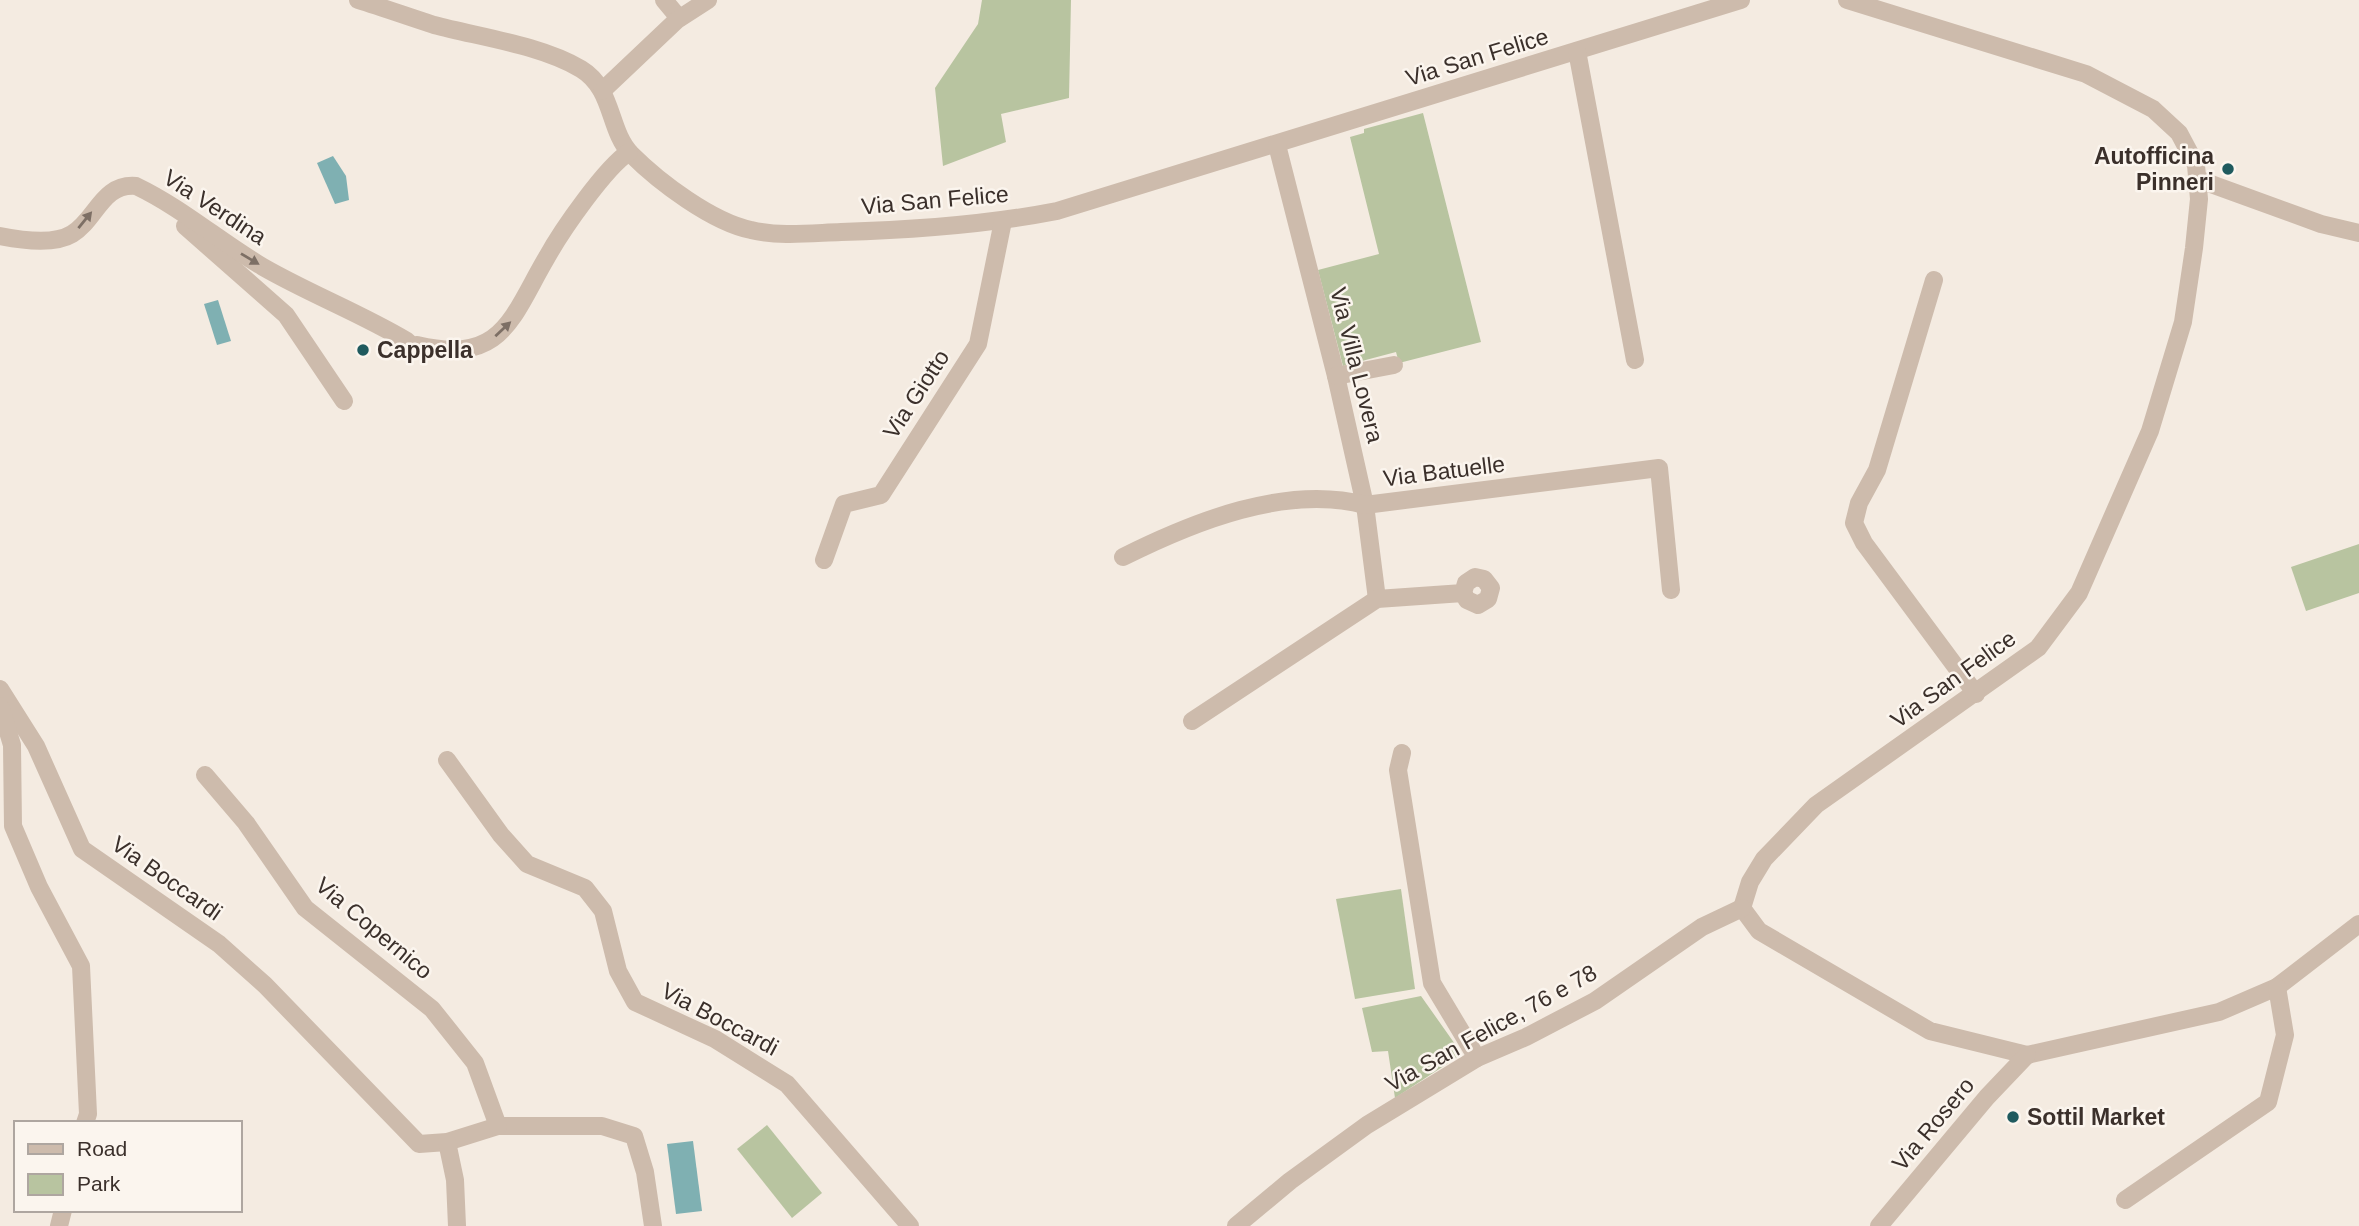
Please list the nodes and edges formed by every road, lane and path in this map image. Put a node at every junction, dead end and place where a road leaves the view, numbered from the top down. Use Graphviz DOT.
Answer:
graph roads {
  1 [pos="358,0"];
  2 [pos="664,0"];
  3 [pos="709,0"];
  4 [pos="1741,0"];
  5 [pos="1847,0"];
  6 [pos="680,18"];
  7 [pos="1577,51"];
  8 [pos="602,91"];
  9 [pos="1277,145"];
  10 [pos="629,152"];
  11 [pos="2200,180"];
  12 [pos="153,194"];
  13 [pos="1003,221"];
  14 [pos="2359,233"];
  15 [pos="0,236"];
  16 [pos="1934,280"];
  17 [pos="1635,360"];
  18 [pos="1394,365"];
  19 [pos="1336,376"];
  20 [pos="344,401"];
  21 [pos="1365,505"];
  22 [pos="1123,557"];
  23 [pos="824,560"];
  24 [pos="1671,590"];
  25 [pos="1463,593"];
  26 [pos="1377,599"];
  27 [pos="0,689"];
  28 [pos="1976,694"];
  29 [pos="0,706"];
  30 [pos="1192,721"];
  31 [pos="1402,753"];
  32 [pos="447,760"];
  33 [pos="205,775"];
  34 [pos="1742,908"];
  35 [pos="2359,924"];
  36 [pos="2277,987"];
  37 [pos="2027,1055"];
  38 [pos="1478,1058"];
  39 [pos="86,1121"];
  40 [pos="498,1126"];
  41 [pos="447,1142"];
  42 [pos="2125,1200"];
  43 [pos="457,1226"];
  44 [pos="653,1226"];
  45 [pos="909,1226"];
  46 [pos="1236,1226"];
  47 [pos="1879,1226"];
  1 -- 8 [label="street, Via San Felice"];
  2 -- 6 [label="street"];
  3 -- 6 [label="street"];
  4 -- 7 [label="street, Via San Felice"];
  5 -- 11 [label="street, Via San Felice"];
  6 -- 8 [label="street"];
  7 -- 9 [label="street, Via San Felice"];
  7 -- 17 [label="street, Via San Felice"];
  8 -- 10 [label="street, Via San Felice"];
  9 -- 13 [label="street, Via San Felice"];
  9 -- 19 [label="street, Via Villa Lovera"];
  12 -- 10 [label="street, Via Verdina, one-way"];
  10 -- 13 [label="street, Via San Felice"];
  11 -- 14 [label="street"];
  11 -- 28 [label="street, Via San Felice"];
  15 -- 12 [label="street, Via Verdina, one-way"];
  12 -- 20 [label="street"];
  13 -- 23 [label="street, Via Giotto"];
  16 -- 28 [label="street"];
  18 -- 19 [label="street"];
  19 -- 21 [label="street, Via Villa Lovera"];
  21 -- 22 [label="street, Via Batuelle"];
  21 -- 24 [label="street, Via Batuelle"];
  21 -- 26 [label="street, Via Villa Lovera"];
  25 -- 26 [label="street"];
  26 -- 30 [label="street"];
  27 -- 41 [label="street, Via Boccardi"];
  28 -- 34 [label="street, Via San Felice"];
  29 -- 39 [label="street"];
  31 -- 38 [label="street"];
  32 -- 45 [label="street, Via Boccardi"];
  33 -- 40 [label="street, Via Copernico"];
  34 -- 37 [label="street"];
  34 -- 38 [label="street, Via San Felice, 76 e 78"];
  35 -- 36 [label="street"];
  36 -- 37 [label="street"];
  36 -- 42 [label="street"];
  37 -- 47 [label="street, Via Rosero"];
  38 -- 46 [label="street, Via San Felice, 76 e 78"];
  40 -- 41 [label="street, Via Boccardi"];
  40 -- 44 [label="street, Via Boccardi"];
  41 -- 43 [label="street"];
}
